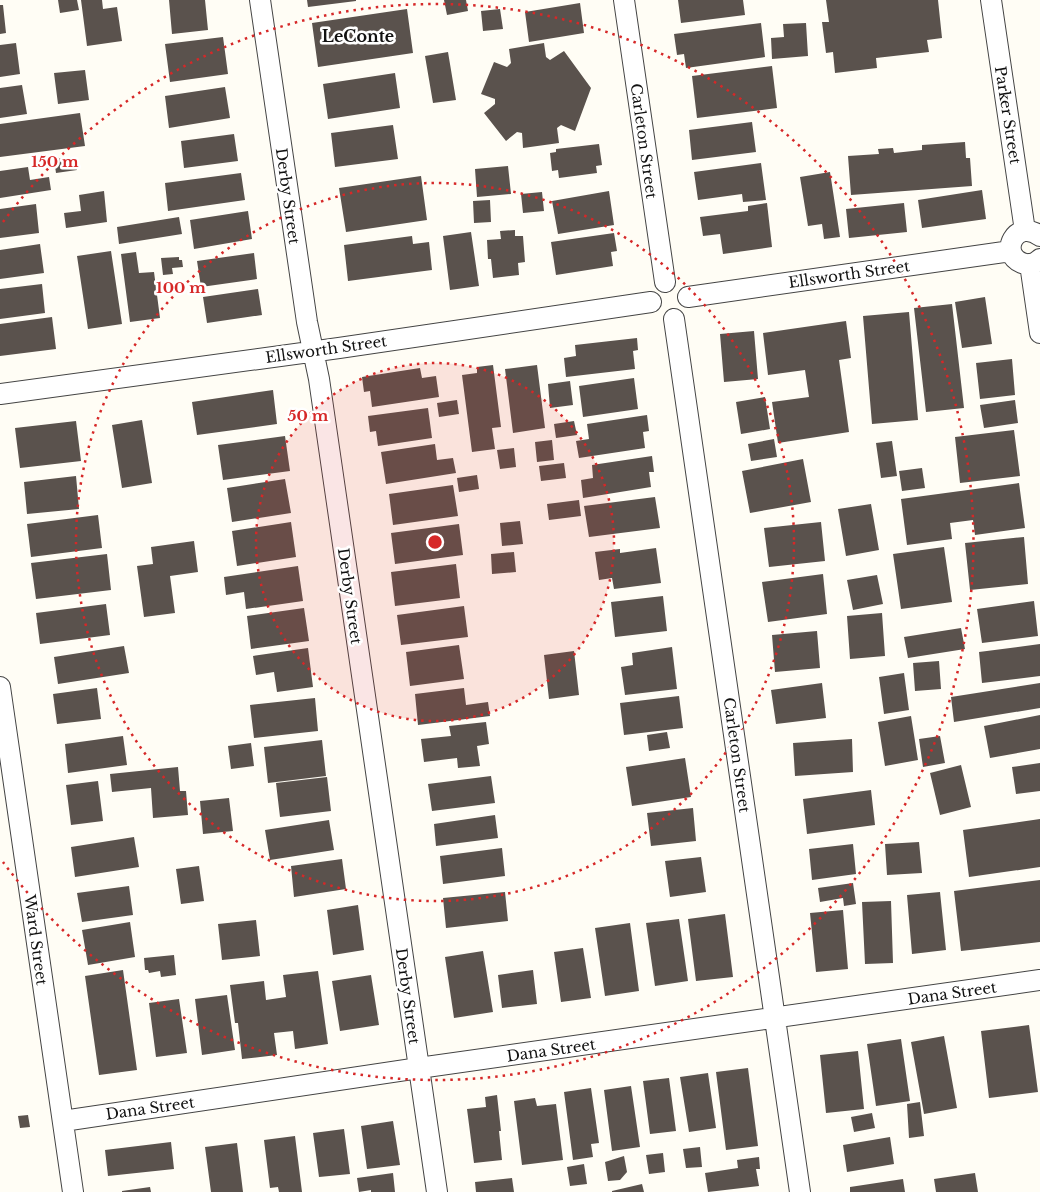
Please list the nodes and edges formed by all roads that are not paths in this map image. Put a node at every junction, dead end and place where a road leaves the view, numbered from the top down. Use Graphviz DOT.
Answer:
graph roads {
  1 [pos="260,0"];
  2 [pos="624,0"];
  3 [pos="991,0"];
  4 [pos="1032,233"];
  5 [pos="1011,252"];
  6 [pos="1035,262"];
  7 [pos="665,282"];
  8 [pos="688,297"];
  9 [pos="651,302"];
  10 [pos="674,318"];
  11 [pos="1040,333"];
  12 [pos="313,351"];
  13 [pos="0,394"];
  14 [pos="0,687"];
  15 [pos="1040,980"];
  16 [pos="775,1017"];
  17 [pos="419,1068"];
  18 [pos="63,1121"];
  19 [pos="73,1192"];
  20 [pos="437,1192"];
  21 [pos="800,1192"];
  1 -- 12 [label="street, Derby Street"];
  2 -- 7 [label="street, Carleton Street"];
  3 -- 4 [label="street, Parker Street"];
  4 -- 5 [label="street"];
  5 -- 6 [label="street"];
  5 -- 8 [label="street, Ellsworth Street"];
  6 -- 11 [label="street"];
  7 -- 8 [label="street"];
  7 -- 9 [label="street"];
  8 -- 10 [label="street"];
  9 -- 10 [label="street"];
  9 -- 12 [label="street, Ellsworth Street"];
  10 -- 16 [label="street, Carleton Street"];
  12 -- 13 [label="street, Ellsworth Street"];
  12 -- 17 [label="street, Derby Street"];
  14 -- 18 [label="street, Ward Street"];
  15 -- 16 [label="street, Dana Street"];
  16 -- 17 [label="street, Dana Street"];
  16 -- 21 [label="street, Carleton Street"];
  17 -- 18 [label="street, Dana Street"];
  17 -- 20 [label="street, Derby Street"];
  18 -- 19 [label="street, Ward Street"];
}
